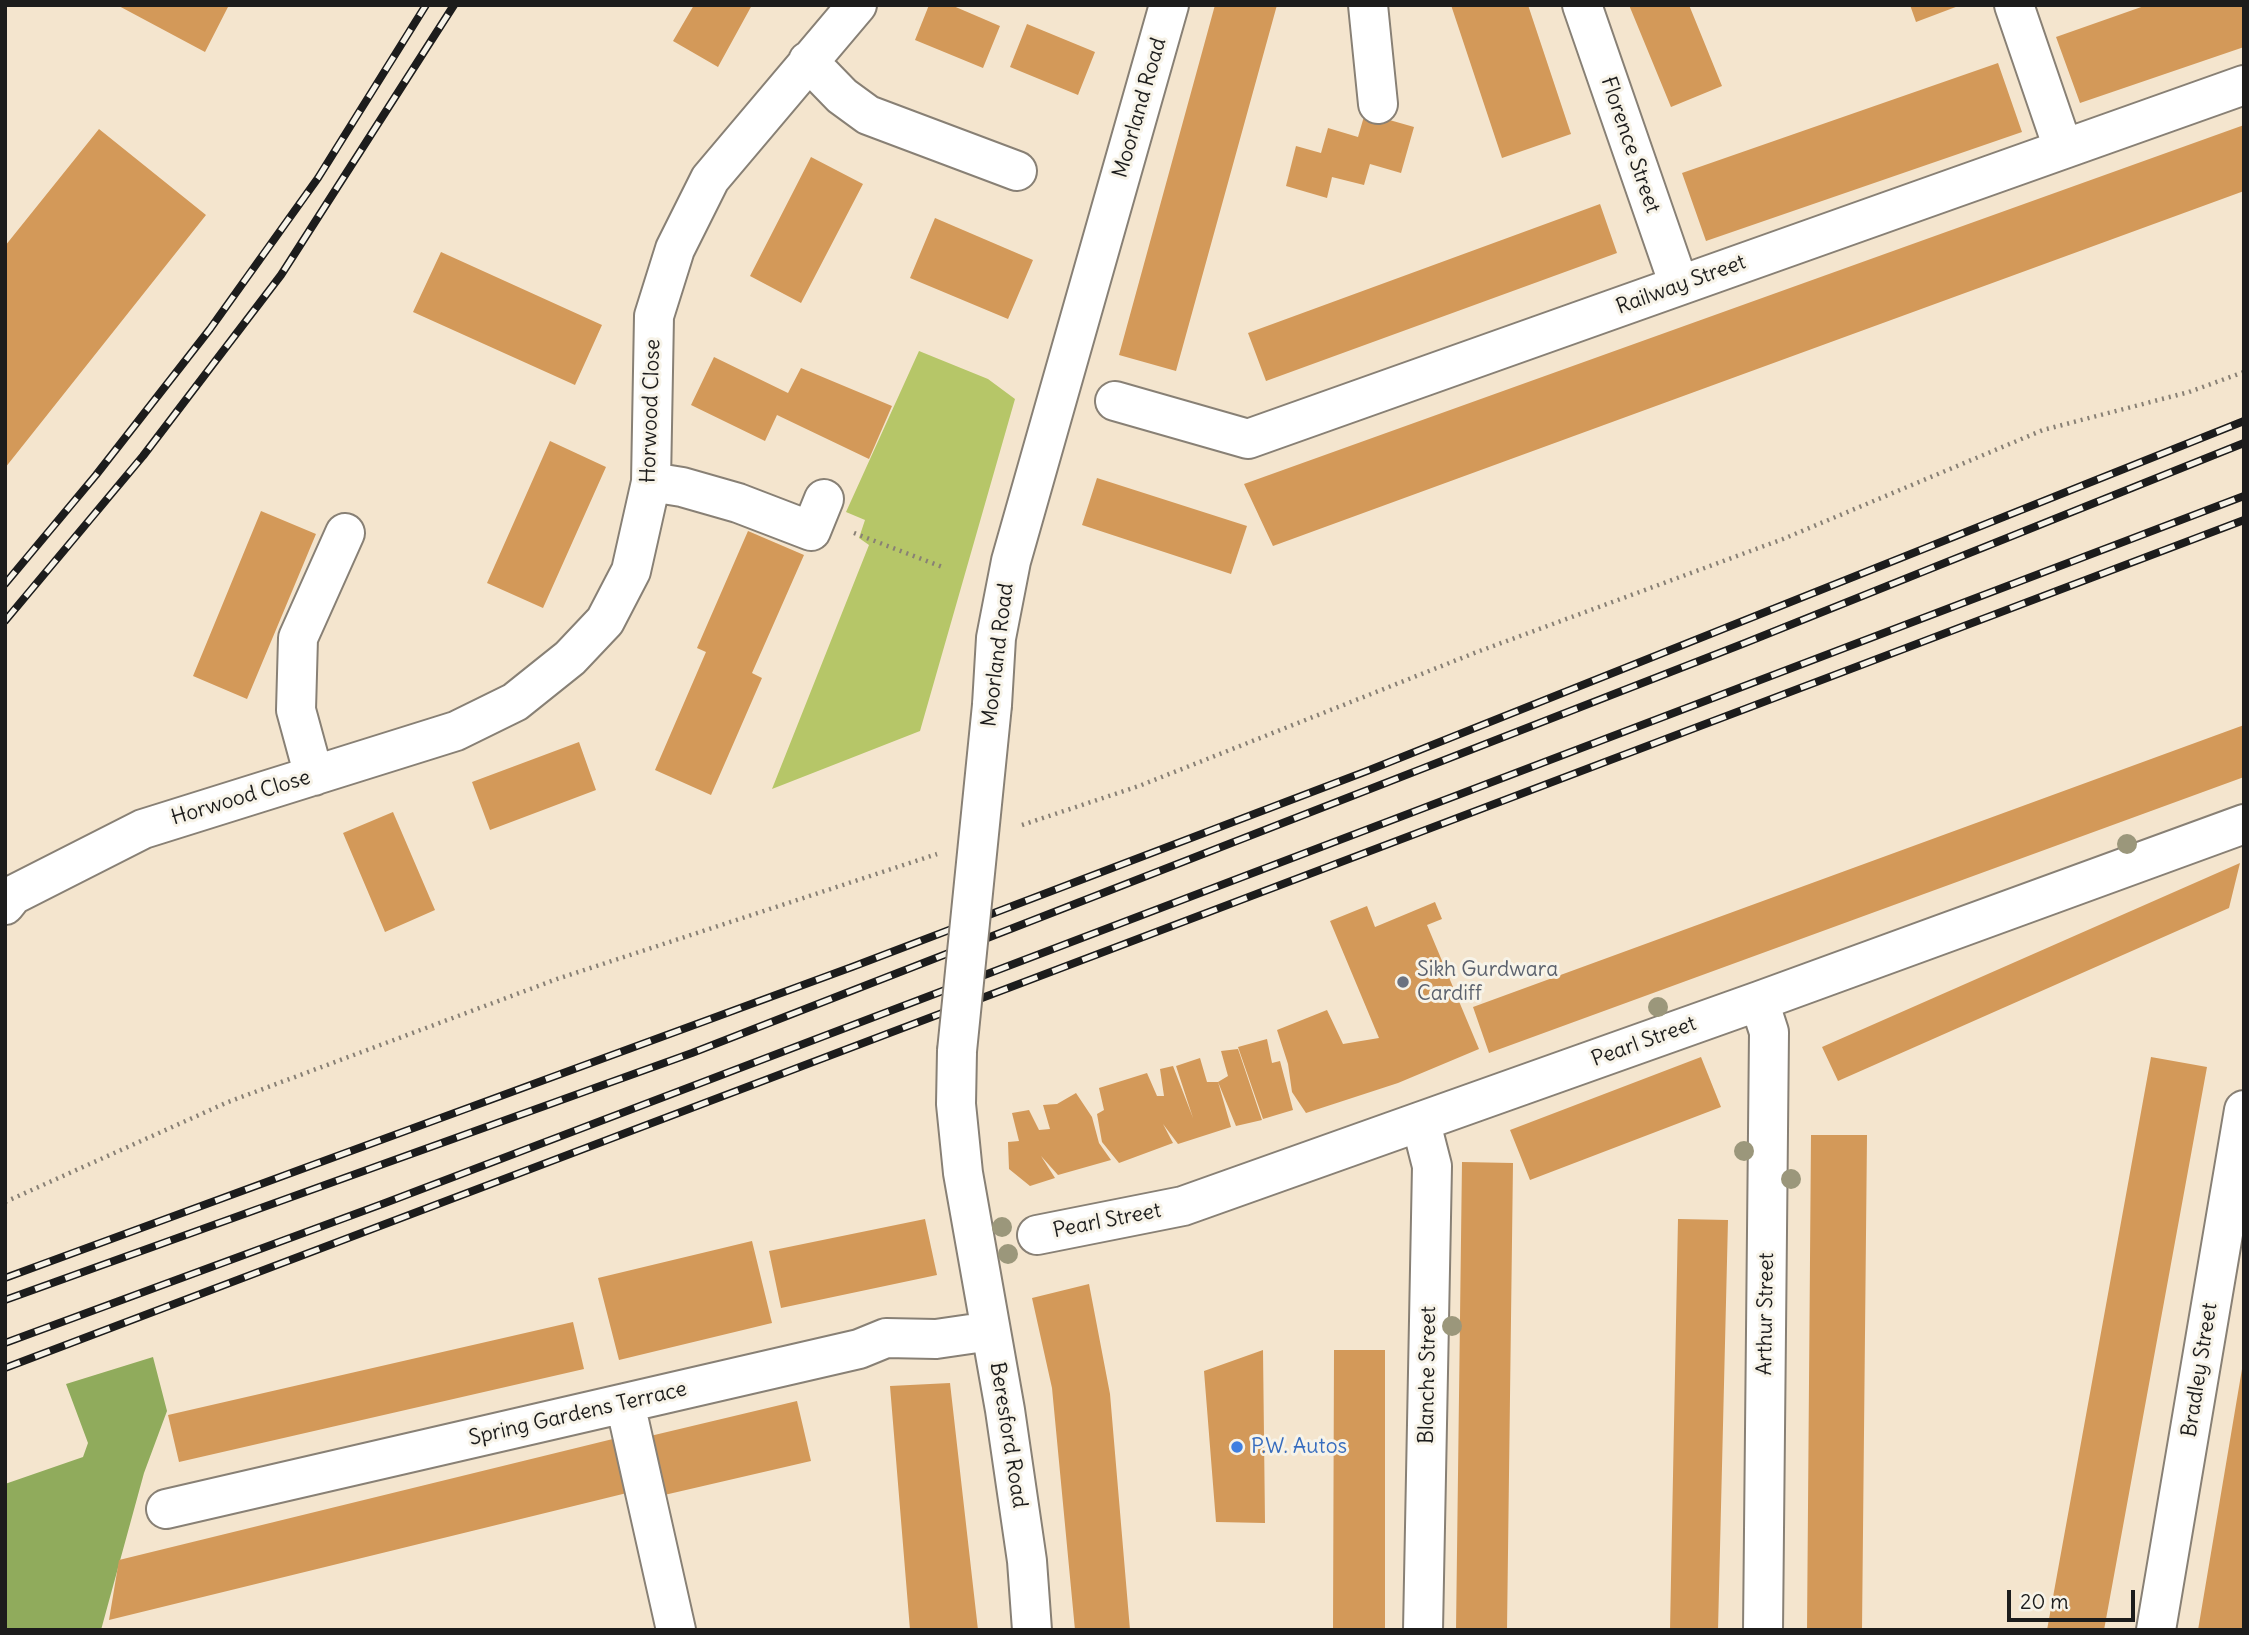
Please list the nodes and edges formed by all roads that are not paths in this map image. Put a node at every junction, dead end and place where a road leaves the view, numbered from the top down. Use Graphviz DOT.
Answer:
graph roads {
  1 [pos="857,5"];
  2 [pos="1169,5"];
  3 [pos="1368,5"];
  4 [pos="1581,5"];
  5 [pos="2014,5"];
  6 [pos="808,61"];
  7 [pos="2244,85"];
  8 [pos="1378,104"];
  9 [pos="2063,148"];
  10 [pos="1017,171"];
  11 [pos="1679,285"];
  12 [pos="1115,401"];
  13 [pos="651,482"];
  14 [pos="817,515"];
  15 [pos="345,533"];
  16 [pos="314,776"];
  17 [pos="2244,824"];
  18 [pos="5,905"];
  19 [pos="1759,1001"];
  20 [pos="2244,1110"];
  21 [pos="1421,1123"];
  22 [pos="1037,1235"];
  23 [pos="974,1241"];
  24 [pos="992,1331"];
  25 [pos="625,1403"];
  26 [pos="166,1508"];
  27 [pos="676,1630"];
  28 [pos="1032,1630"];
  29 [pos="1423,1630"];
  30 [pos="1762,1630"];
  31 [pos="2156,1630"];
  1 -- 6 [label="street, Horwood Close"];
  2 -- 23 [label="street, Moorland Road, bridge"];
  3 -- 8 [label="street"];
  4 -- 11 [label="street, Florence Street"];
  5 -- 9 [label="street"];
  6 -- 10 [label="street"];
  6 -- 13 [label="street, Horwood Close"];
  7 -- 9 [label="street, Railway Street"];
  9 -- 11 [label="street, Railway Street"];
  11 -- 12 [label="street, Railway Street"];
  13 -- 14 [label="street"];
  13 -- 16 [label="street, Horwood Close"];
  15 -- 16 [label="street"];
  16 -- 18 [label="street, Horwood Close"];
  17 -- 19 [label="street, Pearl Street"];
  19 -- 21 [label="street, Pearl Street"];
  19 -- 30 [label="street, Arthur Street"];
  20 -- 31 [label="street, Bradley Street"];
  21 -- 22 [label="street, Pearl Street"];
  21 -- 29 [label="street, Blanche Street"];
  23 -- 24 [label="street, Beresford Road"];
  24 -- 25 [label="street, Spring Gardens Terrace"];
  24 -- 28 [label="street, Beresford Road"];
  25 -- 26 [label="street, Spring Gardens Terrace"];
  25 -- 27 [label="street"];
}
